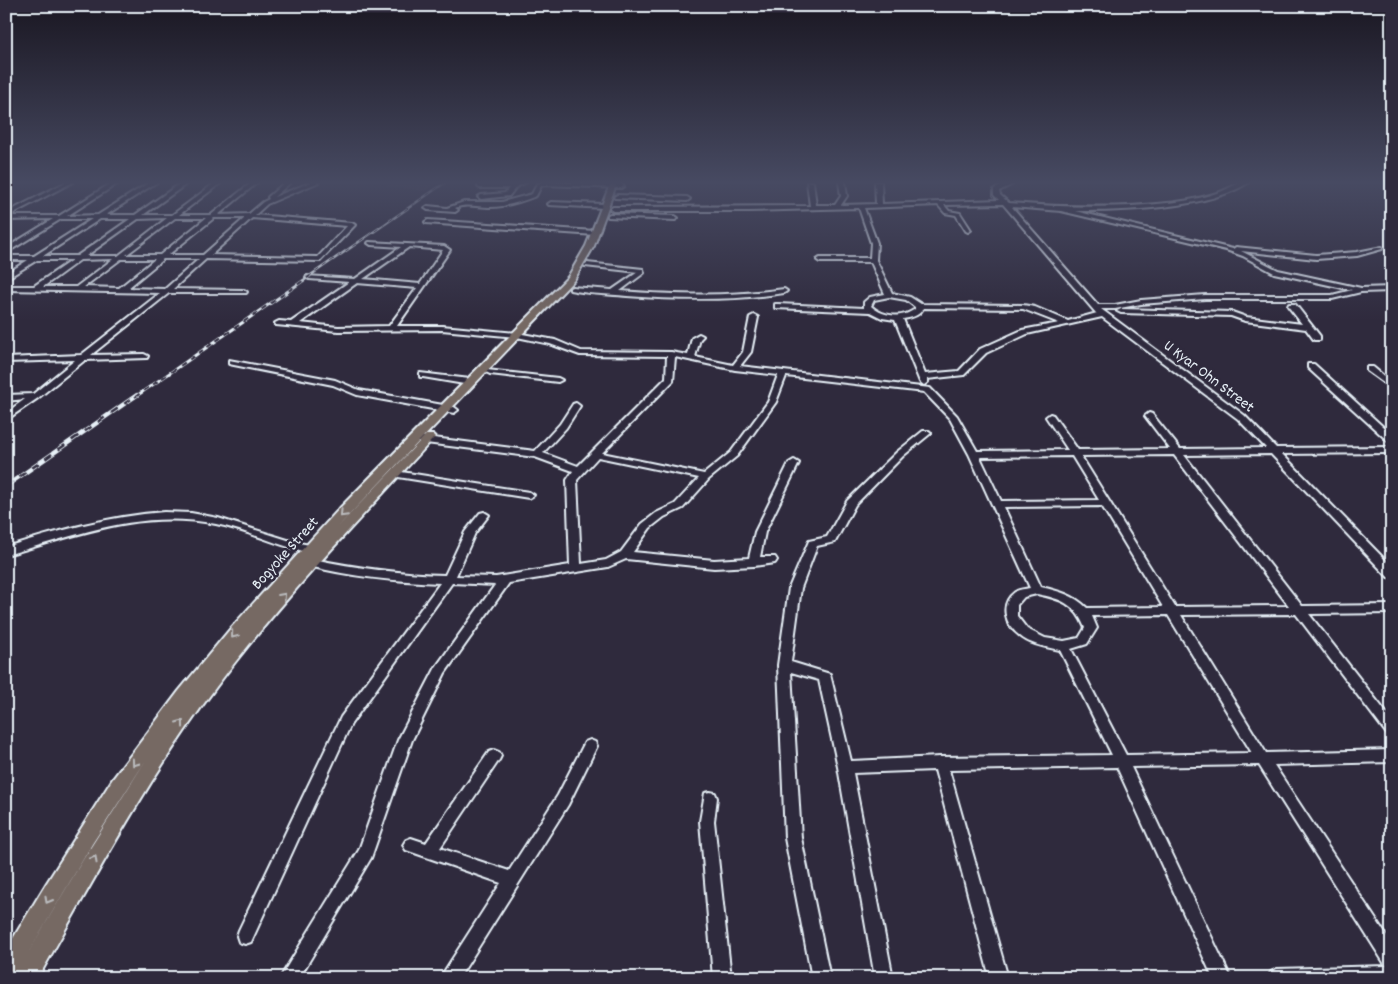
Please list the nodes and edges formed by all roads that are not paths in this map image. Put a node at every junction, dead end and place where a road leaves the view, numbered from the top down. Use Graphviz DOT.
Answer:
graph roads {
  1 [pos="44,228"];
  2 [pos="82,228"];
  3 [pos="121,228"];
  4 [pos="159,228"];
  5 [pos="197,228"];
  6 [pos="238,228"];
  7 [pos="349,228"];
  8 [pos="518,228"];
  9 [pos="598,228"];
  10 [pos="601,228"];
  11 [pos="869,228"];
  12 [pos="1026,228"];
  13 [pos="1140,228"];
  14 [pos="595,233"];
  15 [pos="371,243"];
  16 [pos="407,246"];
  17 [pos="1228,248"];
  18 [pos="1380,248"];
  19 [pos="6,251"];
  20 [pos="205,257"];
  21 [pos="6,258"];
  22 [pos="35,258"];
  23 [pos="78,258"];
  24 [pos="119,258"];
  25 [pos="160,258"];
  26 [pos="820,260"];
  27 [pos="873,260"];
  28 [pos="587,266"];
  29 [pos="6,277"];
  30 [pos="309,277"];
  31 [pos="353,282"];
  32 [pos="420,286"];
  33 [pos="6,288"];
  34 [pos="36,288"];
  35 [pos="78,288"];
  36 [pos="122,288"];
  37 [pos="572,289"];
  38 [pos="1392,289"];
  39 [pos="168,290"];
  40 [pos="1361,290"];
  41 [pos="784,291"];
  42 [pos="244,292"];
  43 [pos="614,292"];
  44 [pos="889,295"];
  45 [pos="778,306"];
  46 [pos="919,306"];
  47 [pos="1292,306"];
  48 [pos="871,310"];
  49 [pos="1099,310"];
  50 [pos="754,317"];
  51 [pos="898,318"];
  52 [pos="279,323"];
  53 [pos="1066,323"];
  54 [pos="293,324"];
  55 [pos="1308,327"];
  56 [pos="392,328"];
  57 [pos="522,336"];
  58 [pos="700,336"];
  59 [pos="1317,338"];
  60 [pos="671,354"];
  61 [pos="144,356"];
  62 [pos="691,358"];
  63 [pos="80,359"];
  64 [pos="6,360"];
  65 [pos="232,362"];
  66 [pos="1311,366"];
  67 [pos="735,368"];
  68 [pos="1370,369"];
  69 [pos="490,372"];
  70 [pos="783,374"];
  71 [pos="424,375"];
  72 [pos="922,377"];
  73 [pos="558,380"];
  74 [pos="470,382"];
  75 [pos="1392,387"];
  76 [pos="927,390"];
  77 [pos="35,396"];
  78 [pos="6,398"];
  79 [pos="576,406"];
  80 [pos="449,410"];
  81 [pos="6,416"];
  82 [pos="1149,416"];
  83 [pos="1050,418"];
  84 [pos="926,433"];
  85 [pos="421,440"];
  86 [pos="1392,440"];
  87 [pos="1392,450"];
  88 [pos="1178,452"];
  89 [pos="1277,452"];
  90 [pos="1075,453"];
  91 [pos="537,454"];
  92 [pos="596,454"];
  93 [pos="974,454"];
  94 [pos="794,462"];
  95 [pos="578,470"];
  96 [pos="395,474"];
  97 [pos="706,477"];
  98 [pos="529,495"];
  99 [pos="1106,503"];
  100 [pos="997,504"];
  101 [pos="484,515"];
  102 [pos="6,551"];
  103 [pos="315,554"];
  104 [pos="625,555"];
  105 [pos="771,560"];
  106 [pos="754,562"];
  107 [pos="576,568"];
  108 [pos="1392,574"];
  109 [pos="449,579"];
  110 [pos="505,580"];
  111 [pos="1037,590"];
  112 [pos="1392,609"];
  113 [pos="1172,611"];
  114 [pos="1299,611"];
  115 [pos="1086,612"];
  116 [pos="1064,646"];
  117 [pos="784,665"];
  118 [pos="1392,730"];
  119 [pos="590,746"];
  120 [pos="494,756"];
  121 [pos="1392,756"];
  122 [pos="1263,760"];
  123 [pos="1122,762"];
  124 [pos="940,763"];
  125 [pos="845,767"];
  126 [pos="710,798"];
  127 [pos="411,844"];
  128 [pos="429,851"];
  129 [pos="511,879"];
  130 [pos="245,936"];
  131 [pos="1392,960"];
  132 [pos="6,971"];
  133 [pos="1392,974"];
  134 [pos="26,978"];
  135 [pos="289,978"];
  136 [pos="449,978"];
  137 [pos="722,978"];
  138 [pos="821,978"];
  139 [pos="884,978"];
  140 [pos="999,978"];
  141 [pos="1222,978"];
  142 [pos="1277,978"];
  1 -- 19 [label="street"];
  2 -- 22 [label="street"];
  3 -- 23 [label="street"];
  4 -- 24 [label="street"];
  5 -- 25 [label="street"];
  6 -- 20 [label="street"];
  7 -- 20 [label="street"];
  8 -- 14 [label="street"];
  9 -- 14 [label="main road, Bogyoke Street"];
  10 -- 28 [label="main road, Bogyoke Street"];
  11 -- 27 [label="street"];
  12 -- 49 [label="street, U Kyar Ohn Street"];
  13 -- 17 [label="street"];
  14 -- 57 [label="main road, Bogyoke Street"];
  15 -- 16 [label="street"];
  16 -- 31 [label="street"];
  16 -- 32 [label="street"];
  17 -- 18 [label="street"];
  17 -- 40 [label="street"];
  20 -- 25 [label="street"];
  20 -- 39 [label="street"];
  21 -- 22 [label="street"];
  22 -- 23 [label="street"];
  22 -- 29 [label="street"];
  23 -- 24 [label="street"];
  23 -- 34 [label="street"];
  24 -- 25 [label="street"];
  24 -- 35 [label="street"];
  25 -- 36 [label="street"];
  26 -- 27 [label="street"];
  27 -- 44 [label="street"];
  28 -- 37 [label="main road, Bogyoke Street"];
  28 -- 43 [label="street"];
  30 -- 31 [label="street"];
  31 -- 32 [label="street"];
  31 -- 54 [label="street"];
  32 -- 56 [label="street"];
  33 -- 34 [label="street"];
  34 -- 35 [label="street"];
  35 -- 36 [label="street"];
  36 -- 39 [label="street"];
  37 -- 43 [label="street"];
  37 -- 57 [label="main road, Bogyoke Street"];
  38 -- 40 [label="street"];
  39 -- 42 [label="street"];
  39 -- 63 [label="street"];
  40 -- 49 [label="street"];
  41 -- 43 [label="street"];
  44 -- 46 [label="street"];
  44 -- 48 [label="street"];
  45 -- 48 [label="street"];
  46 -- 51 [label="street"];
  46 -- 53 [label="street"];
  47 -- 55 [label="street"];
  48 -- 51 [label="street"];
  49 -- 53 [label="street"];
  49 -- 55 [label="street"];
  49 -- 89 [label="street, U Kyar Ohn Street"];
  50 -- 67 [label="street"];
  51 -- 72 [label="street"];
  52 -- 54 [label="street"];
  53 -- 72 [label="street"];
  54 -- 56 [label="street"];
  55 -- 59 [label="street"];
  56 -- 57 [label="street"];
  57 -- 60 [label="street"];
  57 -- 69 [label="main road, Bogyoke Street"];
  57 -- 74 [label="main road, Bogyoke Street"];
  58 -- 62 [label="street"];
  60 -- 62 [label="street"];
  60 -- 92 [label="street"];
  61 -- 63 [label="street"];
  62 -- 67 [label="street"];
  63 -- 64 [label="street"];
  63 -- 77 [label="street"];
  65 -- 80 [label="street"];
  66 -- 86 [label="street"];
  67 -- 70 [label="street"];
  68 -- 75 [label="street"];
  69 -- 73 [label="street"];
  69 -- 80 [label="main road, Bogyoke Street"];
  70 -- 76 [label="street"];
  70 -- 97 [label="street"];
  71 -- 74 [label="street"];
  72 -- 76 [label="street"];
  74 -- 80 [label="main road, Bogyoke Street"];
  76 -- 93 [label="street"];
  77 -- 78 [label="street"];
  77 -- 81 [label="street"];
  79 -- 91 [label="street"];
  80 -- 85 [label="main road, Bogyoke Street"];
  82 -- 88 [label="street"];
  83 -- 90 [label="street"];
  84 -- 117 [label="street"];
  85 -- 91 [label="street"];
  85 -- 96 [label="main road, Bogyoke Street"];
  85 -- 103 [label="main road, Bogyoke Street, one-way"];
  87 -- 89 [label="street"];
  88 -- 89 [label="street"];
  88 -- 90 [label="street"];
  88 -- 114 [label="street"];
  89 -- 108 [label="street, U Kyar Ohn Street"];
  90 -- 93 [label="street"];
  90 -- 99 [label="street"];
  91 -- 95 [label="street"];
  92 -- 95 [label="street"];
  92 -- 97 [label="street"];
  93 -- 100 [label="street"];
  94 -- 106 [label="street"];
  95 -- 107 [label="street"];
  96 -- 98 [label="street"];
  96 -- 103 [label="main road, Bogyoke Street"];
  97 -- 104 [label="street"];
  99 -- 100 [label="street"];
  99 -- 113 [label="street"];
  100 -- 111 [label="street"];
  101 -- 109 [label="street"];
  102 -- 103 [label="street"];
  103 -- 109 [label="street"];
  103 -- 132 [label="main road, Bogyoke Street, one-way"];
  134 -- 103 [label="main road, Bogyoke Street, one-way"];
  104 -- 106 [label="street"];
  104 -- 107 [label="street"];
  105 -- 106 [label="street"];
  107 -- 110 [label="street"];
  109 -- 110 [label="street"];
  109 -- 130 [label="street"];
  110 -- 135 [label="street"];
  111 -- 115 [label="street"];
  111 -- 116 [label="street"];
  112 -- 114 [label="street"];
  113 -- 114 [label="street"];
  113 -- 115 [label="street"];
  113 -- 122 [label="street"];
  114 -- 118 [label="street"];
  115 -- 116 [label="street"];
  116 -- 123 [label="street"];
  117 -- 125 [label="street"];
  117 -- 138 [label="street"];
  119 -- 129 [label="street"];
  120 -- 128 [label="street"];
  121 -- 122 [label="street"];
  122 -- 123 [label="street"];
  122 -- 131 [label="street"];
  123 -- 124 [label="street"];
  123 -- 141 [label="street"];
  124 -- 125 [label="street"];
  124 -- 140 [label="street"];
  125 -- 139 [label="street"];
  126 -- 137 [label="street"];
  127 -- 128 [label="street"];
  128 -- 129 [label="street"];
  129 -- 136 [label="street"];
  133 -- 142 [label="street"];
}
